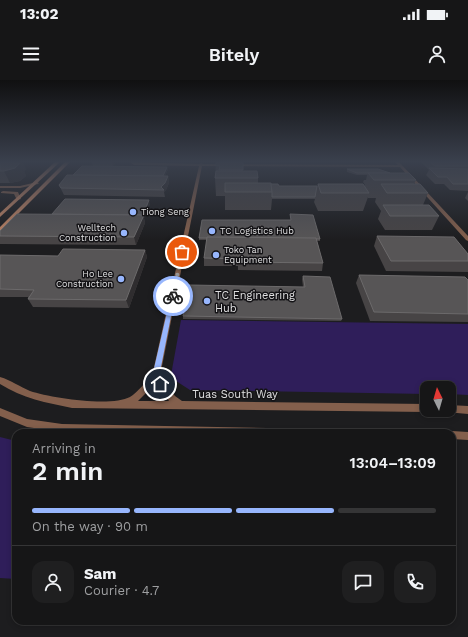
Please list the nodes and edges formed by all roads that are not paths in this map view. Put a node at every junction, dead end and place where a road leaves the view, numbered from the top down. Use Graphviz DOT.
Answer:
graph roads {
  1 [pos="31,188"];
  2 [pos="42,188"];
  3 [pos="196,188"];
  4 [pos="420,188"];
  5 [pos="0,192"];
  6 [pos="19,199"];
  7 [pos="0,216"];
  8 [pos="0,230"];
  9 [pos="468,239"];
  10 [pos="156,377"];
  11 [pos="0,380"];
  12 [pos="119,406"];
  13 [pos="181,406"];
  14 [pos="420,408"];
  15 [pos="456,409"];
  16 [pos="468,410"];
  17 [pos="0,412"];
  18 [pos="113,429"];
  19 [pos="456,435"];
  20 [pos="468,436"];
  1 -- 6 [label="street"];
  2 -- 8 [label="street"];
  3 -- 10 [label="street"];
  4 -- 9 [label="street"];
  5 -- 6 [label="street"];
  6 -- 7 [label="street"];
  10 -- 12 [label="street"];
  10 -- 13 [label="street"];
  11 -- 12 [label="street, Tuas South Way"];
  12 -- 13 [label="street, Tuas South Way"];
  13 -- 14 [label="street, Tuas South Way"];
  15 -- 16 [label="street"];
  17 -- 18 [label="street"];
  19 -- 20 [label="street"];
}
